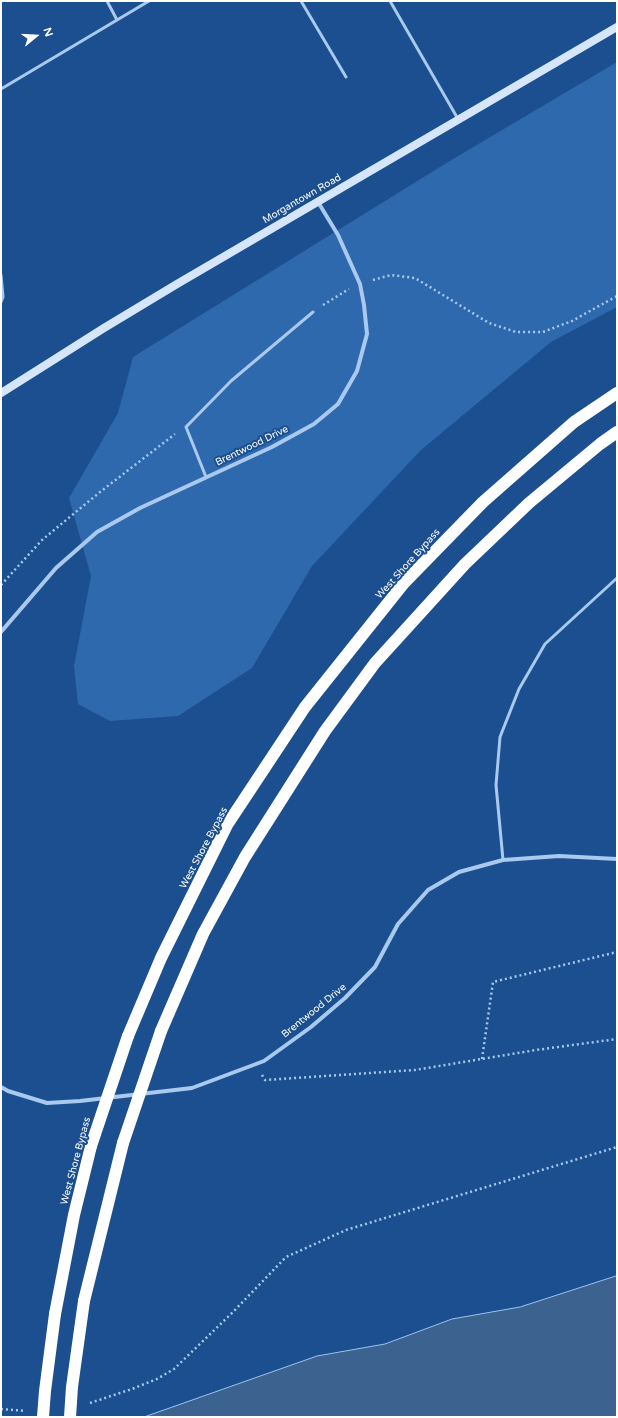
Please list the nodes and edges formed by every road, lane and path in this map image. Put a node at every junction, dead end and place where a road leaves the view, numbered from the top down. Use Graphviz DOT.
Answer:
graph roads {
  1 [pos="106,1"];
  2 [pos="149,1"];
  3 [pos="302,1"];
  4 [pos="390,1"];
  5 [pos="117,20"];
  6 [pos="617,27"];
  7 [pos="346,77"];
  8 [pos="1,89"];
  9 [pos="458,120"];
  10 [pos="318,202"];
  11 [pos="1,275"];
  12 [pos="360,284"];
  13 [pos="617,296"];
  14 [pos="1,302"];
  15 [pos="313,312"];
  16 [pos="1,393"];
  17 [pos="617,393"];
  18 [pos="186,427"];
  19 [pos="617,432"];
  20 [pos="206,477"];
  21 [pos="617,578"];
  22 [pos="1,585"];
  23 [pos="1,632"];
  24 [pos="617,859"];
  25 [pos="503,860"];
  26 [pos="617,952"];
  27 [pos="617,1039"];
  28 [pos="482,1059"];
  29 [pos="256,1064"];
  30 [pos="1,1087"];
  31 [pos="617,1147"];
  32 [pos="90,1403"];
  33 [pos="1,1409"];
  34 [pos="27,1411"];
  35 [pos="43,1417"];
  36 [pos="70,1417"];
  1 -- 5 [label="lane"];
  2 -- 5 [label="lane"];
  3 -- 7 [label="lane"];
  4 -- 9 [label="lane"];
  5 -- 8 [label="lane"];
  6 -- 9 [label="main road, Morgantown Road"];
  9 -- 10 [label="main road, Morgantown Road"];
  10 -- 12 [label="street, Brentwood Drive"];
  10 -- 16 [label="main road, Morgantown Road"];
  11 -- 14 [label="lane"];
  12 -- 13 [label="path"];
  12 -- 15 [label="path"];
  12 -- 20 [label="street, Brentwood Drive"];
  15 -- 18 [label="lane"];
  17 -- 35 [label="highway, West Shore Bypass, bridge"];
  18 -- 20 [label="lane"];
  18 -- 22 [label="path"];
  19 -- 36 [label="highway, bridge"];
  20 -- 23 [label="street, Brentwood Drive"];
  21 -- 25 [label="lane"];
  24 -- 25 [label="street, Brentwood Drive"];
  25 -- 29 [label="street, Brentwood Drive"];
  26 -- 28 [label="path"];
  27 -- 28 [label="path"];
  28 -- 29 [label="path"];
  29 -- 30 [label="street, Brentwood Drive"];
  31 -- 32 [label="path"];
  33 -- 34 [label="path"];
}
